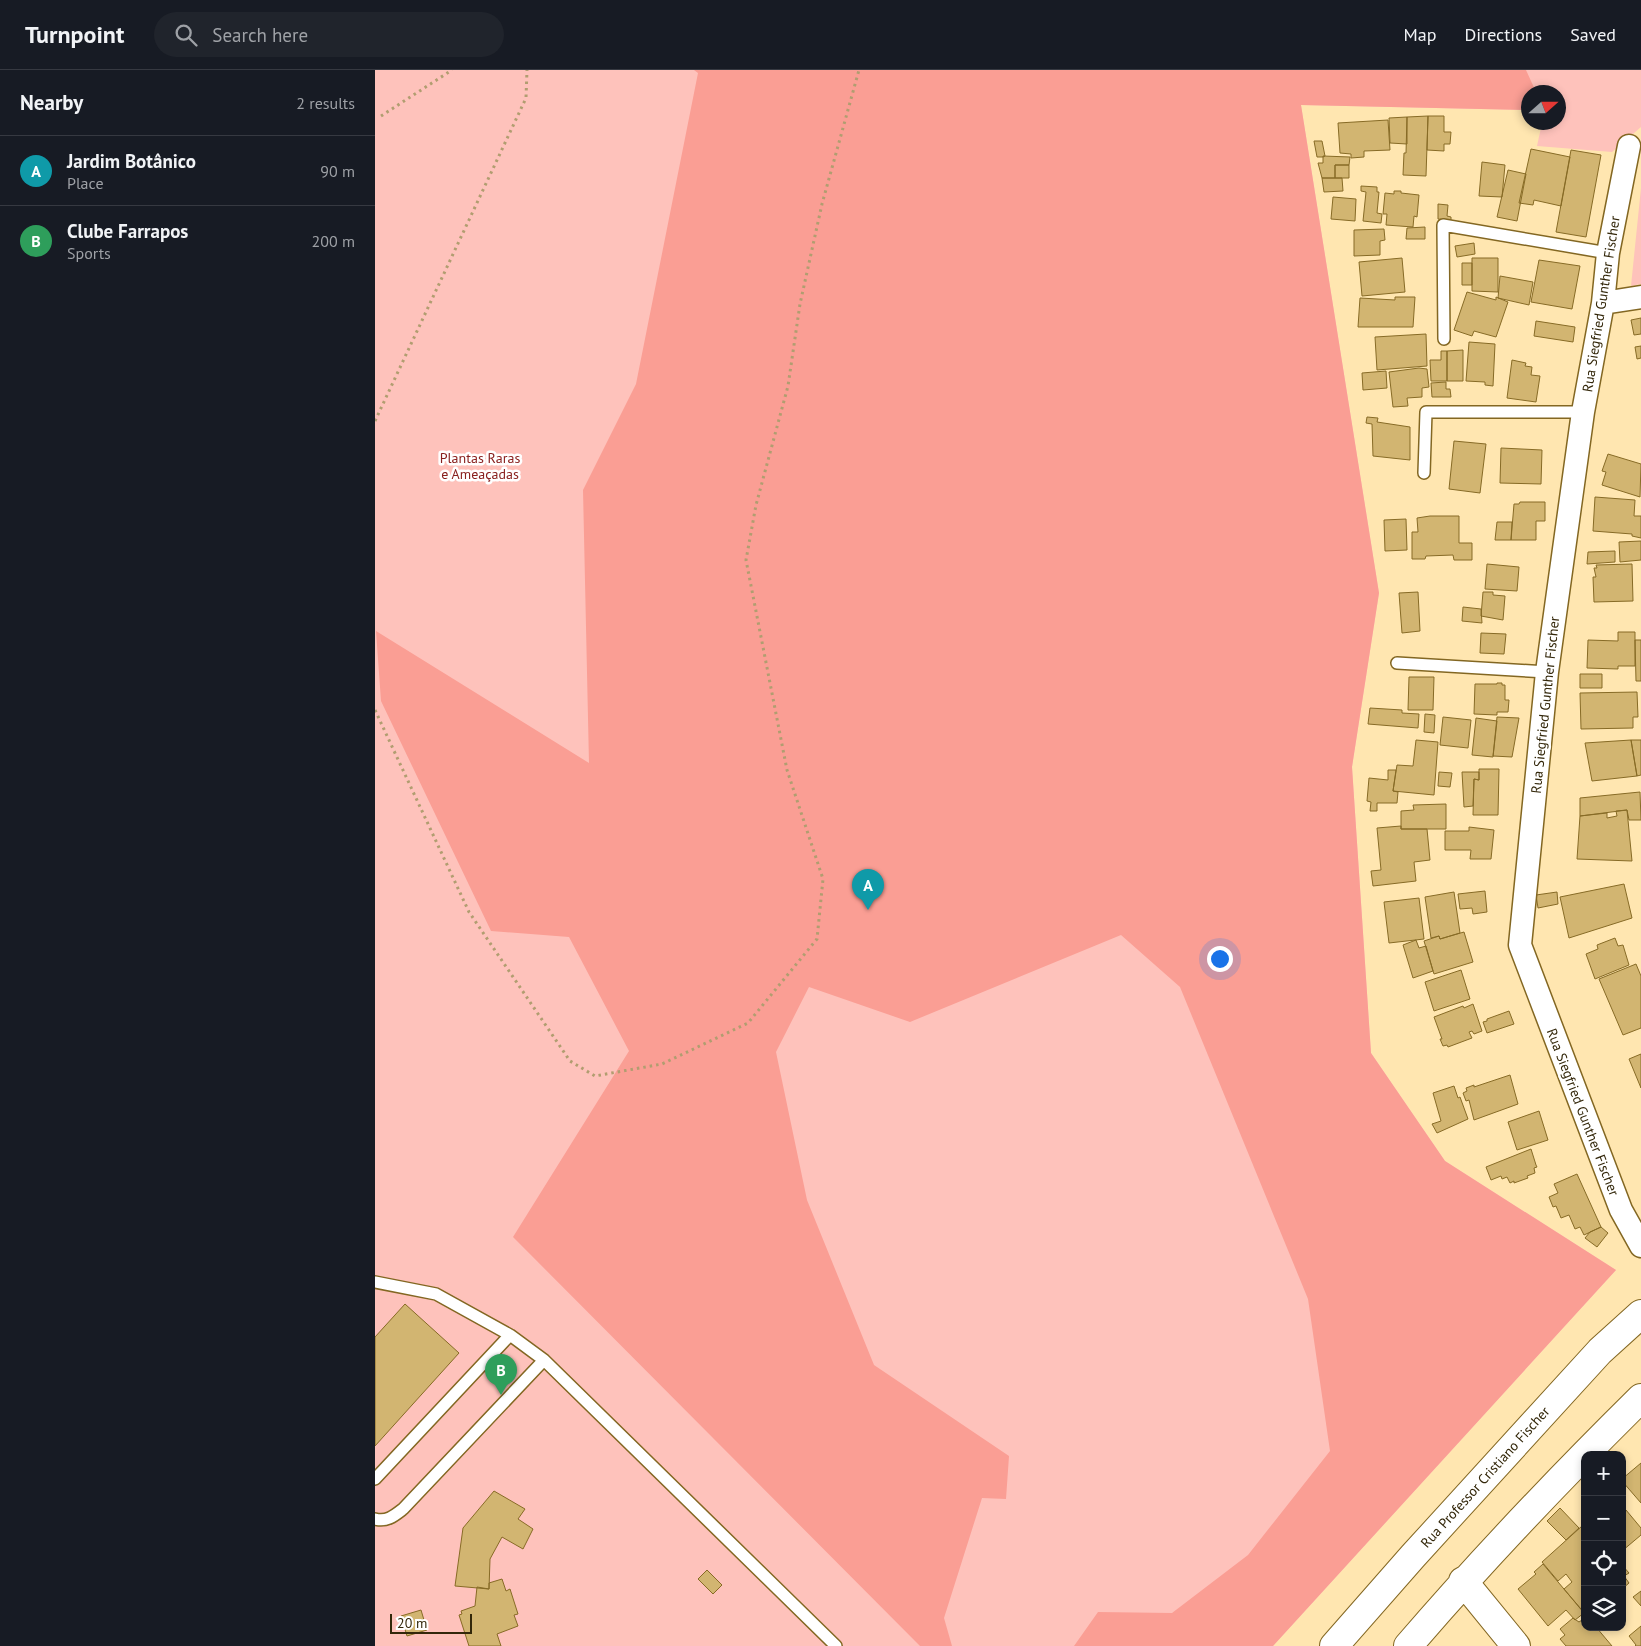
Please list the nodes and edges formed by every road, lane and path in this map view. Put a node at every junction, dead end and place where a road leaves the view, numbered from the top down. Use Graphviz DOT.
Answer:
graph roads {
  1 [pos="452,70"];
  2 [pos="527,70"];
  3 [pos="859,70"];
  4 [pos="381,116"];
  5 [pos="1629,146"];
  6 [pos="1608,253"];
  7 [pos="1641,297"];
  8 [pos="1603,303"];
  9 [pos="1444,339"];
  10 [pos="1583,412"];
  11 [pos="375,421"];
  12 [pos="1424,473"];
  13 [pos="1397,663"];
  14 [pos="1547,672"];
  15 [pos="375,710"];
  16 [pos="1641,1246"];
  17 [pos="375,1282"];
  18 [pos="1641,1314"];
  19 [pos="510,1335"];
  20 [pos="545,1360"];
  21 [pos="1641,1398"];
  22 [pos="375,1479"];
  23 [pos="375,1519"];
  24 [pos="1463,1581"];
  25 [pos="836,1646"];
  26 [pos="1334,1646"];
  27 [pos="1408,1646"];
  28 [pos="1516,1646"];
  1 -- 4 [label="path"];
  2 -- 11 [label="path"];
  3 -- 15 [label="path"];
  5 -- 6 [label="street, Rua Siegfried Gunther Fischer"];
  6 -- 8 [label="street, Rua Siegfried Gunther Fischer"];
  6 -- 9 [label="lane"];
  7 -- 8 [label="street"];
  8 -- 10 [label="street, Rua Siegfried Gunther Fischer"];
  10 -- 12 [label="lane"];
  10 -- 14 [label="street, Rua Siegfried Gunther Fischer"];
  13 -- 14 [label="lane"];
  14 -- 16 [label="street, Rua Siegfried Gunther Fischer"];
  17 -- 19 [label="lane"];
  18 -- 26 [label="main road, Rua Professor Cristiano Fischer"];
  19 -- 20 [label="lane"];
  19 -- 22 [label="lane"];
  20 -- 23 [label="lane"];
  20 -- 25 [label="lane"];
  21 -- 24 [label="main road"];
  24 -- 27 [label="main road"];
  24 -- 28 [label="main road"];
}
